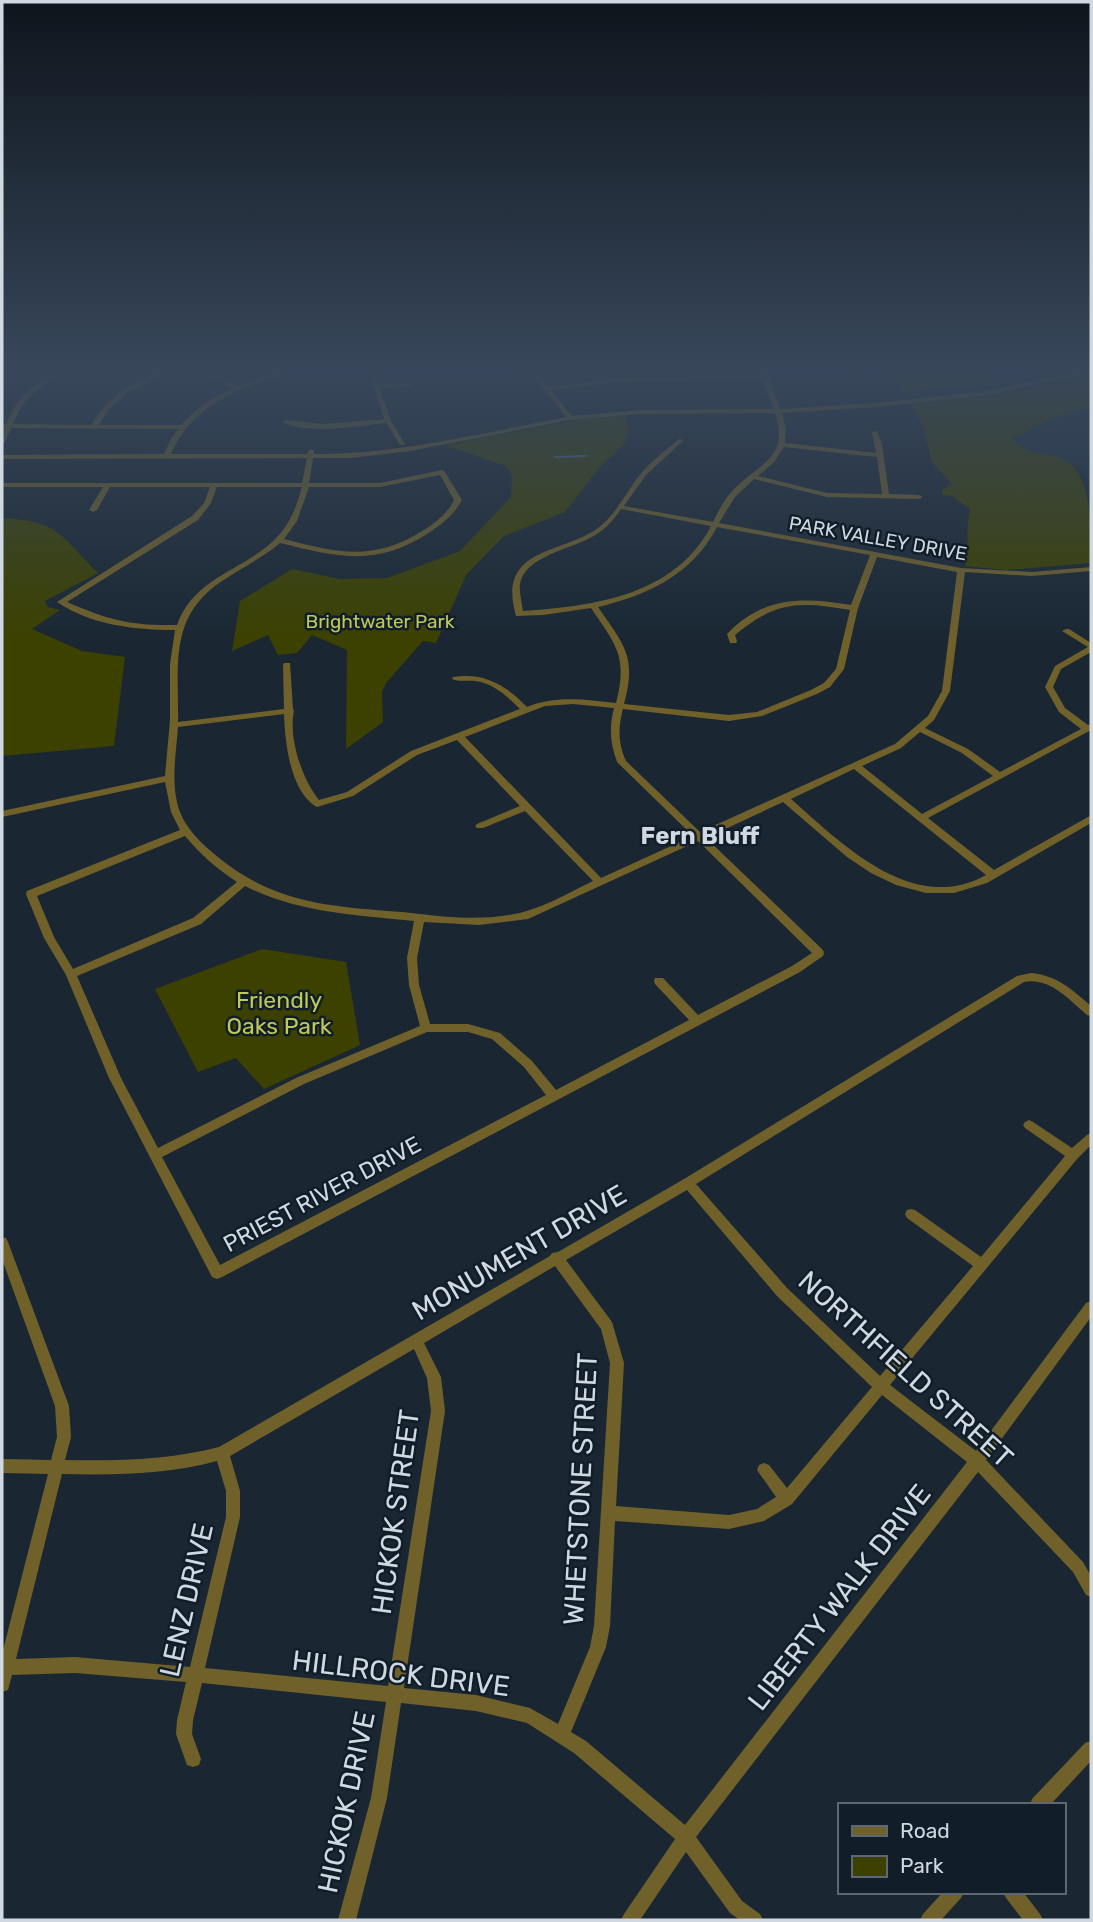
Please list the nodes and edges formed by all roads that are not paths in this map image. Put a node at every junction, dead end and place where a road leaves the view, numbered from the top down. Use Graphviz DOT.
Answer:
graph roads {
  1 [pos="310,461"];
  2 [pos="658,461"];
  3 [pos="771,461"];
  4 [pos="878,461"];
  5 [pos="753,477"];
  6 [pos="2,485"];
  7 [pos="108,485"];
  8 [pos="214,487"];
  9 [pos="306,487"];
  10 [pos="886,497"];
  11 [pos="919,497"];
  12 [pos="620,507"];
  13 [pos="93,510"];
  14 [pos="715,524"];
  15 [pos="279,540"];
  16 [pos="874,554"];
  17 [pos="1091,569"];
  18 [pos="961,570"];
  19 [pos="593,606"];
  20 [pos="854,608"];
  21 [pos="180,627"];
  22 [pos="1066,631"];
  23 [pos="733,641"];
  24 [pos="1091,647"];
  25 [pos="287,665"];
  26 [pos="456,679"];
  27 [pos="618,706"];
  28 [pos="524,709"];
  29 [pos="290,711"];
  30 [pos="174,724"];
  31 [pos="1089,728"];
  32 [pos="921,729"];
  33 [pos="459,736"];
  34 [pos="856,766"];
  35 [pos="1000,777"];
  36 [pos="170,778"];
  37 [pos="785,799"];
  38 [pos="526,807"];
  39 [pos="2,814"];
  40 [pos="923,817"];
  41 [pos="1091,819"];
  42 [pos="480,826"];
  43 [pos="185,832"];
  44 [pos="700,837"];
  45 [pos="993,874"];
  46 [pos="242,883"];
  47 [pos="600,883"];
  48 [pos="420,918"];
  49 [pos="71,974"];
  50 [pos="659,981"];
  51 [pos="1091,1012"];
  52 [pos="696,1021"];
  53 [pos="426,1028"];
  54 [pos="553,1095"];
  55 [pos="1029,1125"];
  56 [pos="1091,1138"];
  57 [pos="157,1154"];
  58 [pos="1073,1155"];
  59 [pos="688,1183"];
  60 [pos="911,1214"];
  61 [pos="2,1242"];
  62 [pos="556,1257"];
  63 [pos="982,1265"];
  64 [pos="1091,1307"];
  65 [pos="416,1340"];
  66 [pos="881,1386"];
  67 [pos="222,1453"];
  68 [pos="977,1461"];
  69 [pos="2,1466"];
  70 [pos="56,1466"];
  71 [pos="764,1470"];
  72 [pos="787,1499"];
  73 [pos="611,1513"];
  74 [pos="1090,1583"];
  75 [pos="4,1667"];
  76 [pos="195,1675"];
  77 [pos="2,1684"];
  78 [pos="394,1695"];
  79 [pos="562,1733"];
  80 [pos="1091,1749"];
  81 [pos="192,1759"];
  82 [pos="1040,1803"];
  83 [pos="686,1837"];
  84 [pos="954,1894"];
  85 [pos="1014,1894"];
  86 [pos="347,1920"];
  87 [pos="630,1920"];
  88 [pos="754,1920"];
  89 [pos="929,1920"];
  90 [pos="1034,1920"];
  1 -- 9 [label="street"];
  2 -- 12 [label="street"];
  3 -- 5 [label="street"];
  4 -- 10 [label="street"];
  5 -- 10 [label="street"];
  5 -- 14 [label="street"];
  6 -- 7 [label="street"];
  7 -- 8 [label="street"];
  7 -- 13 [label="street"];
  8 -- 9 [label="street"];
  8 -- 21 [label="street"];
  9 -- 15 [label="street"];
  9 -- 15 [label="street"];
  10 -- 11 [label="street"];
  12 -- 14 [label="street, PARK VALLEY DRIVE"];
  12 -- 19 [label="street"];
  14 -- 16 [label="street, PARK VALLEY DRIVE"];
  14 -- 19 [label="street"];
  15 -- 21 [label="street"];
  16 -- 18 [label="street, PARK VALLEY DRIVE"];
  16 -- 20 [label="street"];
  17 -- 18 [label="street, PARK VALLEY DRIVE"];
  18 -- 32 [label="street"];
  19 -- 27 [label="street"];
  20 -- 23 [label="street"];
  20 -- 27 [label="street"];
  21 -- 30 [label="street"];
  22 -- 24 [label="street"];
  24 -- 31 [label="street"];
  25 -- 29 [label="street"];
  26 -- 28 [label="street"];
  27 -- 28 [label="street"];
  27 -- 44 [label="street"];
  28 -- 33 [label="street"];
  29 -- 30 [label="street"];
  29 -- 33 [label="street"];
  30 -- 36 [label="street"];
  31 -- 35 [label="street"];
  32 -- 34 [label="street"];
  32 -- 35 [label="street"];
  33 -- 38 [label="street"];
  34 -- 37 [label="street"];
  34 -- 40 [label="street"];
  35 -- 40 [label="street"];
  36 -- 39 [label="street"];
  36 -- 43 [label="street"];
  37 -- 44 [label="street"];
  37 -- 45 [label="street"];
  38 -- 42 [label="street"];
  38 -- 47 [label="street"];
  40 -- 45 [label="street"];
  41 -- 45 [label="street"];
  43 -- 46 [label="street"];
  43 -- 49 [label="street, PRIEST RIVER DRIVE"];
  44 -- 47 [label="street"];
  44 -- 52 [label="street, PRIEST RIVER DRIVE"];
  46 -- 48 [label="street"];
  46 -- 49 [label="street"];
  47 -- 48 [label="street"];
  48 -- 53 [label="street"];
  49 -- 57 [label="street, PRIEST RIVER DRIVE"];
  50 -- 52 [label="street"];
  51 -- 59 [label="street, MONUMENT DRIVE"];
  52 -- 54 [label="street, PRIEST RIVER DRIVE"];
  53 -- 54 [label="street"];
  53 -- 57 [label="street"];
  54 -- 57 [label="street, PRIEST RIVER DRIVE"];
  55 -- 58 [label="street"];
  56 -- 58 [label="street"];
  58 -- 63 [label="street"];
  59 -- 62 [label="street, MONUMENT DRIVE"];
  59 -- 66 [label="street, NORTHFIELD STREET"];
  60 -- 63 [label="street"];
  61 -- 70 [label="street"];
  62 -- 65 [label="street, MONUMENT DRIVE"];
  62 -- 73 [label="street, WHETSTONE STREET"];
  63 -- 66 [label="street"];
  64 -- 68 [label="street, LIBERTY WALK DRIVE"];
  65 -- 67 [label="street, MONUMENT DRIVE"];
  65 -- 78 [label="street, HICKOK STREET"];
  66 -- 68 [label="street, NORTHFIELD STREET"];
  66 -- 72 [label="street"];
  67 -- 70 [label="street, MONUMENT DRIVE"];
  67 -- 76 [label="street, LENZ DRIVE"];
  68 -- 74 [label="street, NORTHFIELD STREET"];
  68 -- 83 [label="street, LIBERTY WALK DRIVE"];
  69 -- 70 [label="street, MONUMENT DRIVE"];
  70 -- 75 [label="street"];
  71 -- 72 [label="street"];
  72 -- 73 [label="street"];
  73 -- 79 [label="street, WHETSTONE STREET"];
  75 -- 76 [label="street, HILLROCK DRIVE"];
  75 -- 77 [label="street"];
  76 -- 78 [label="street, HILLROCK DRIVE"];
  76 -- 81 [label="street, LENZ DRIVE"];
  78 -- 79 [label="street, HILLROCK DRIVE"];
  78 -- 86 [label="street, HICKOK DRIVE"];
  79 -- 83 [label="street, HILLROCK DRIVE"];
  80 -- 82 [label="street"];
  83 -- 87 [label="street, LIBERTY WALK DRIVE"];
  83 -- 88 [label="street, HILLROCK DRIVE"];
  84 -- 89 [label="street"];
  85 -- 90 [label="street"];
}
